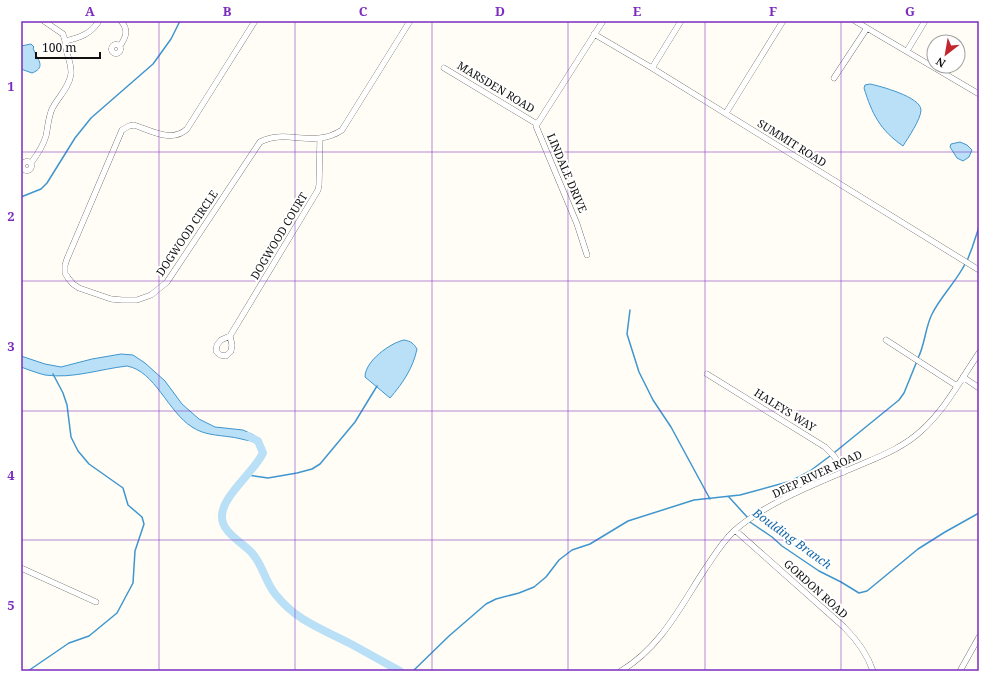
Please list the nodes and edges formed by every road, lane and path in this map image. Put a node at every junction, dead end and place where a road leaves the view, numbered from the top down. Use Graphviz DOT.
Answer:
graph roads {
  1 [pos="44,21"];
  2 [pos="99,21"];
  3 [pos="121,21"];
  4 [pos="255,21"];
  5 [pos="410,21"];
  6 [pos="603,21"];
  7 [pos="682,21"];
  8 [pos="783,21"];
  9 [pos="855,21"];
  10 [pos="925,21"];
  11 [pos="867,28"];
  12 [pos="594,34"];
  13 [pos="65,41"];
  14 [pos="120,46"];
  15 [pos="907,51"];
  16 [pos="444,68"];
  17 [pos="652,68"];
  18 [pos="834,78"];
  19 [pos="979,94"];
  20 [pos="726,113"];
  21 [pos="537,124"];
  22 [pos="320,139"];
  23 [pos="30,163"];
  24 [pos="587,255"];
  25 [pos="979,270"];
  26 [pos="230,336"];
  27 [pos="886,340"];
  28 [pos="979,353"];
  29 [pos="707,374"];
  30 [pos="963,377"];
  31 [pos="957,386"];
  32 [pos="979,388"];
  33 [pos="844,472"];
  34 [pos="735,530"];
  35 [pos="21,568"];
  36 [pos="96,602"];
  37 [pos="979,637"];
  38 [pos="621,671"];
  39 [pos="873,671"];
  40 [pos="960,671"];
  1 -- 13 [label="street"];
  2 -- 13 [label="street"];
  3 -- 14 [label="street"];
  4 -- 22 [label="street, DOGWOOD CIRCLE"];
  5 -- 22 [label="street, DOGWOOD CIRCLE"];
  6 -- 12 [label="street, LINDALE DRIVE"];
  7 -- 17 [label="street"];
  8 -- 20 [label="street"];
  9 -- 11 [label="street"];
  10 -- 15 [label="street"];
  11 -- 15 [label="street"];
  11 -- 18 [label="street"];
  12 -- 17 [label="street, SUMMIT ROAD"];
  12 -- 21 [label="street, LINDALE DRIVE"];
  13 -- 23 [label="street"];
  15 -- 19 [label="street"];
  16 -- 21 [label="street, MARSDEN ROAD"];
  17 -- 20 [label="street, SUMMIT ROAD"];
  20 -- 25 [label="street, SUMMIT ROAD"];
  21 -- 24 [label="street, LINDALE DRIVE"];
  22 -- 26 [label="street, DOGWOOD COURT"];
  27 -- 31 [label="street"];
  28 -- 30 [label="street, DEEP RIVER ROAD"];
  29 -- 33 [label="street, HALEYS WAY"];
  30 -- 31 [label="street, DEEP RIVER ROAD"];
  30 -- 32 [label="street"];
  31 -- 33 [label="street, DEEP RIVER ROAD"];
  33 -- 34 [label="street, DEEP RIVER ROAD"];
  34 -- 38 [label="street, DEEP RIVER ROAD"];
  34 -- 39 [label="street, GORDON ROAD"];
  35 -- 36 [label="street"];
  37 -- 40 [label="street"];
}
